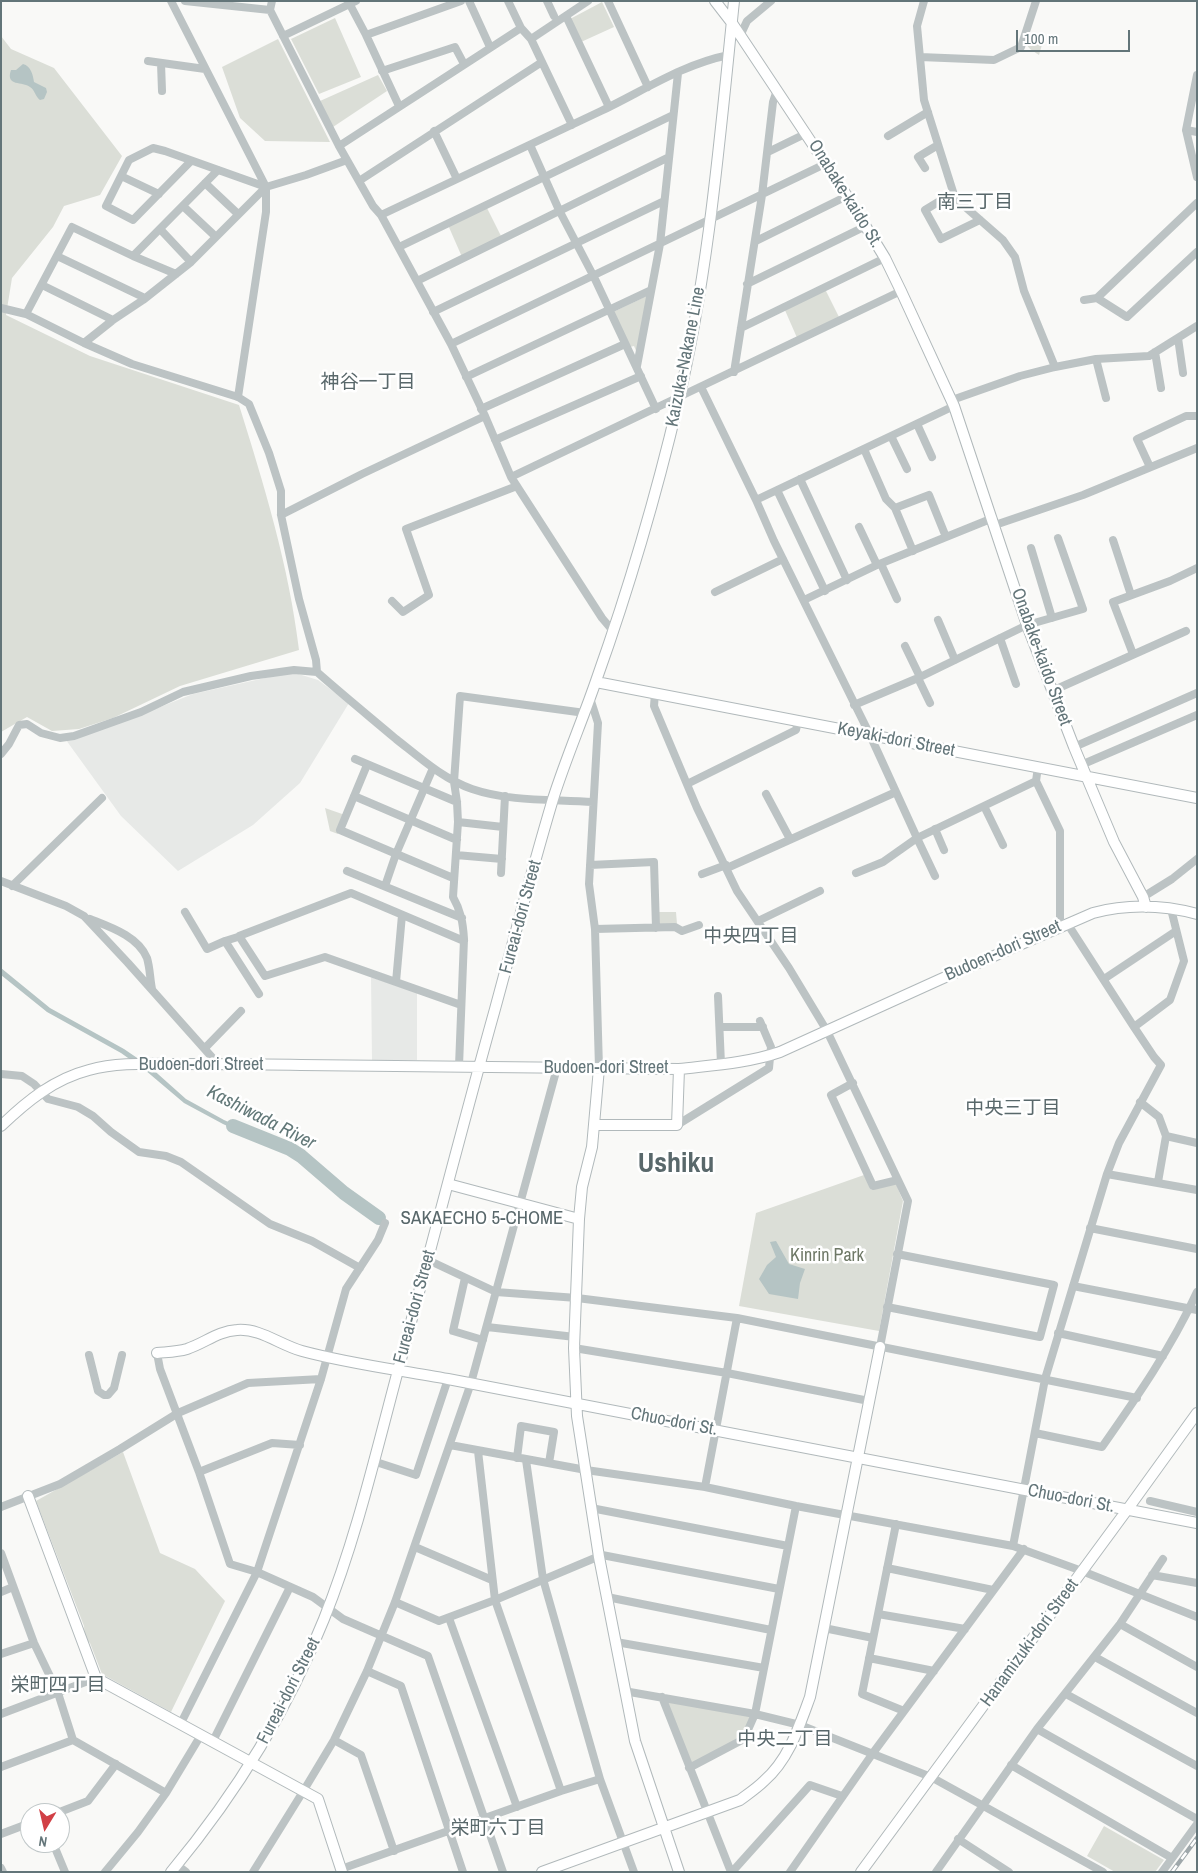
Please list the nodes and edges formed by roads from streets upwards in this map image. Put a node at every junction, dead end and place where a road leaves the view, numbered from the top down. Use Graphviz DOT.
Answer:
graph roads {
  1 [pos="171,1"];
  2 [pos="185,1"];
  3 [pos="272,1"];
  4 [pos="461,1"];
  5 [pos="469,1"];
  6 [pos="508,1"];
  7 [pos="547,1"];
  8 [pos="588,1"];
  9 [pos="608,1"];
  10 [pos="715,1"];
  11 [pos="734,1"];
  12 [pos="771,1"];
  13 [pos="924,1"];
  14 [pos="1036,1"];
  15 [pos="351,2"];
  16 [pos="270,10"];
  17 [pos="554,16"];
  18 [pos="566,16"];
  19 [pos="732,23"];
  20 [pos="521,28"];
  21 [pos="366,35"];
  22 [pos="283,36"];
  23 [pos="740,36"];
  24 [pos="531,39"];
  25 [pos="490,47"];
  26 [pos="729,55"];
  27 [pos="920,57"];
  28 [pos="148,61"];
  29 [pos="542,62"];
  30 [pos="161,63"];
  31 [pos="464,64"];
  32 [pos="206,69"];
  33 [pos="382,71"];
  34 [pos="678,73"];
  35 [pos="1197,76"];
  36 [pos="648,86"];
  37 [pos="777,90"];
  38 [pos="162,91"];
  39 [pos="399,106"];
  40 [pos="609,107"];
  41 [pos="928,112"];
  42 [pos="673,115"];
  43 [pos="572,125"];
  44 [pos="1186,130"];
  45 [pos="434,131"];
  46 [pos="807,132"];
  47 [pos="1197,132"];
  48 [pos="888,136"];
  49 [pos="530,144"];
  50 [pos="938,145"];
  51 [pos="339,146"];
  52 [pos="768,152"];
  53 [pos="669,157"];
  54 [pos="347,160"];
  55 [pos="191,161"];
  56 [pos="827,163"];
  57 [pos="925,168"];
  58 [pos="218,170"];
  59 [pos="121,176"];
  60 [pos="545,177"];
  61 [pos="1197,177"];
  62 [pos="457,179"];
  63 [pos="359,180"];
  64 [pos="205,183"];
  65 [pos="266,187"];
  66 [pos="953,193"];
  67 [pos="159,194"];
  68 [pos="762,195"];
  69 [pos="847,196"];
  70 [pos="664,201"];
  71 [pos="1197,203"];
  72 [pos="183,206"];
  73 [pos="559,210"];
  74 [pos="238,214"];
  75 [pos="381,215"];
  76 [pos="711,219"];
  77 [pos="980,220"];
  78 [pos="866,226"];
  79 [pos="160,229"];
  80 [pos="215,236"];
  81 [pos="756,241"];
  82 [pos="576,243"];
  83 [pos="660,244"];
  84 [pos="399,247"];
  85 [pos="1197,252"];
  86 [pos="57,256"];
  87 [pos="133,256"];
  88 [pos="884,258"];
  89 [pos="191,262"];
  90 [pos="176,274"];
  91 [pos="594,277"];
  92 [pos="417,281"];
  93 [pos="747,284"];
  94 [pos="42,285"];
  95 [pos="651,290"];
  96 [pos="901,291"];
  97 [pos="146,298"];
  98 [pos="1098,298"];
  99 [pos="1084,300"];
  100 [pos="1,308"];
  101 [pos="608,310"];
  102 [pos="433,312"];
  103 [pos="26,314"];
  104 [pos="113,320"];
  105 [pos="1197,326"];
  106 [pos="741,328"];
  107 [pos="1178,338"];
  108 [pos="84,343"];
  109 [pos="451,344"];
  110 [pos="624,344"];
  111 [pos="1155,352"];
  112 [pos="1096,359"];
  113 [pos="637,366"];
  114 [pos="1056,366"];
  115 [pos="734,372"];
  116 [pos="1183,374"];
  117 [pos="641,376"];
  118 [pos="466,377"];
  119 [pos="701,387"];
  120 [pos="1161,388"];
  121 [pos="680,396"];
  122 [pos="238,397"];
  123 [pos="1106,398"];
  124 [pos="953,403"];
  125 [pos="656,409"];
  126 [pos="483,412"];
  127 [pos="1197,416"];
  128 [pos="917,424"];
  129 [pos="891,436"];
  130 [pos="495,440"];
  131 [pos="1197,448"];
  132 [pos="864,449"];
  133 [pos="932,457"];
  134 [pos="1150,467"];
  135 [pos="907,469"];
  136 [pos="511,477"];
  137 [pos="800,479"];
  138 [pos="517,486"];
  139 [pos="777,490"];
  140 [pos="756,500"];
  141 [pos="895,508"];
  142 [pos="281,515"];
  143 [pos="994,522"];
  144 [pos="860,527"];
  145 [pos="946,537"];
  146 [pos="1058,538"];
  147 [pos="1113,540"];
  148 [pos="1031,548"];
  149 [pos="913,551"];
  150 [pos="783,559"];
  151 [pos="879,564"];
  152 [pos="1197,568"];
  153 [pos="847,580"];
  154 [pos="825,590"];
  155 [pos="715,592"];
  156 [pos="1131,595"];
  157 [pos="897,599"];
  158 [pos="392,600"];
  159 [pos="804,600"];
  160 [pos="1052,618"];
  161 [pos="938,620"];
  162 [pos="1028,625"];
  163 [pos="613,631"];
  164 [pos="1186,631"];
  165 [pos="1000,638"];
  166 [pos="905,646"];
  167 [pos="1133,654"];
  168 [pos="955,660"];
  169 [pos="317,672"];
  170 [pos="919,677"];
  171 [pos="596,682"];
  172 [pos="1016,684"];
  173 [pos="1052,691"];
  174 [pos="1197,692"];
  175 [pos="655,693"];
  176 [pos="590,698"];
  177 [pos="930,703"];
  178 [pos="854,705"];
  179 [pos="585,713"];
  180 [pos="1197,715"];
  181 [pos="798,721"];
  182 [pos="870,735"];
  183 [pos="1074,746"];
  184 [pos="1,754"];
  185 [pos="355,759"];
  186 [pos="367,765"];
  187 [pos="1081,765"];
  188 [pos="1038,767"];
  189 [pos="433,768"];
  190 [pos="1086,777"];
  191 [pos="1036,781"];
  192 [pos="454,782"];
  193 [pos="687,784"];
  194 [pos="425,787"];
  195 [pos="896,792"];
  196 [pos="766,794"];
  197 [pos="354,796"];
  198 [pos="505,796"];
  199 [pos="102,798"];
  200 [pos="1197,798"];
  201 [pos="553,799"];
  202 [pos="457,802"];
  203 [pos="593,802"];
  204 [pos="984,806"];
  205 [pos="411,820"];
  206 [pos="458,822"];
  207 [pos="503,827"];
  208 [pos="935,829"];
  209 [pos="918,838"];
  210 [pos="790,839"];
  211 [pos="457,840"];
  212 [pos="1003,844"];
  213 [pos="944,850"];
  214 [pos="396,854"];
  215 [pos="456,855"];
  216 [pos="502,859"];
  217 [pos="1197,859"];
  218 [pos="590,865"];
  219 [pos="726,866"];
  220 [pos="347,871"];
  221 [pos="501,873"];
  222 [pos="856,873"];
  223 [pos="702,874"];
  224 [pos="935,876"];
  225 [pos="453,878"];
  226 [pos="1,881"];
  227 [pos="12,886"];
  228 [pos="385,886"];
  229 [pos="820,890"];
  230 [pos="1144,902"];
  231 [pos="1171,909"];
  232 [pos="185,912"];
  233 [pos="1197,914"];
  234 [pos="402,915"];
  235 [pos="84,916"];
  236 [pos="462,918"];
  237 [pos="758,921"];
  238 [pos="699,924"];
  239 [pos="1063,925"];
  240 [pos="656,928"];
  241 [pos="595,929"];
  242 [pos="1176,931"];
  243 [pos="241,936"];
  244 [pos="225,941"];
  245 [pos="464,941"];
  246 [pos="1104,979"];
  247 [pos="396,982"];
  248 [pos="152,989"];
  249 [pos="259,994"];
  250 [pos="718,996"];
  251 [pos="461,1005"];
  252 [pos="241,1011"];
  253 [pos="1134,1026"];
  254 [pos="720,1027"];
  255 [pos="828,1031"];
  256 [pos="204,1048"];
  257 [pos="771,1055"];
  258 [pos="218,1064"];
  259 [pos="721,1064"];
  260 [pos="459,1066"];
  261 [pos="479,1066"];
  262 [pos="557,1068"];
  263 [pos="599,1068"];
  264 [pos="679,1069"];
  265 [pos="1,1074"];
  266 [pos="853,1083"];
  267 [pos="40,1092"];
  268 [pos="1140,1102"];
  269 [pos="594,1125"];
  270 [pos="677,1125"];
  271 [pos="1,1126"];
  272 [pos="1166,1136"];
  273 [pos="1197,1143"];
  274 [pos="1107,1174"];
  275 [pos="898,1180"];
  276 [pos="1158,1182"];
  277 [pos="448,1184"];
  278 [pos="1197,1190"];
  279 [pos="520,1203"];
  280 [pos="580,1219"];
  281 [pos="385,1223"];
  282 [pos="1090,1228"];
  283 [pos="1197,1249"];
  284 [pos="897,1254"];
  285 [pos="428,1260"];
  286 [pos="360,1268"];
  287 [pos="465,1278"];
  288 [pos="1073,1286"];
  289 [pos="496,1292"];
  290 [pos="1197,1292"];
  291 [pos="577,1298"];
  292 [pos="887,1307"];
  293 [pos="1193,1309"];
  294 [pos="737,1318"];
  295 [pos="487,1327"];
  296 [pos="1058,1334"];
  297 [pos="575,1336"];
  298 [pos="483,1340"];
  299 [pos="880,1347"];
  300 [pos="574,1348"];
  301 [pos="157,1353"];
  302 [pos="89,1355"];
  303 [pos="122,1355"];
  304 [pos="1163,1356"];
  305 [pos="327,1358"];
  306 [pos="398,1370"];
  307 [pos="727,1373"];
  308 [pos="448,1379"];
  309 [pos="1045,1379"];
  310 [pos="321,1380"];
  311 [pos="471,1383"];
  312 [pos="1137,1398"];
  313 [pos="869,1401"];
  314 [pos="576,1403"];
  315 [pos="178,1413"];
  316 [pos="1197,1413"];
  317 [pos="716,1430"];
  318 [pos="1035,1433"];
  319 [pos="300,1445"];
  320 [pos="450,1445"];
  321 [pos="478,1451"];
  322 [pos="517,1458"];
  323 [pos="858,1458"];
  324 [pos="526,1460"];
  325 [pos="373,1461"];
  326 [pos="549,1463"];
  327 [pos="586,1470"];
  328 [pos="199,1472"];
  329 [pos="705,1487"];
  330 [pos="1024,1490"];
  331 [pos="28,1496"];
  332 [pos="1150,1501"];
  333 [pos="796,1506"];
  334 [pos="1,1507"];
  335 [pos="592,1508"];
  336 [pos="1127,1510"];
  337 [pos="1197,1512"];
  338 [pos="847,1515"];
  339 [pos="1197,1523"];
  340 [pos="896,1524"];
  341 [pos="788,1546"];
  342 [pos="1013,1546"];
  343 [pos="414,1547"];
  344 [pos="1024,1549"];
  345 [pos="1,1552"];
  346 [pos="599,1557"];
  347 [pos="1163,1559"];
  348 [pos="887,1568"];
  349 [pos="1082,1571"];
  350 [pos="258,1572"];
  351 [pos="1152,1575"];
  352 [pos="543,1579"];
  353 [pos="492,1580"];
  354 [pos="1197,1583"];
  355 [pos="13,1587"];
  356 [pos="290,1587"];
  357 [pos="779,1589"];
  358 [pos="993,1590"];
  359 [pos="1,1592"];
  360 [pos="1139,1594"];
  361 [pos="607,1597"];
  362 [pos="494,1600"];
  363 [pos="396,1602"];
  364 [pos="328,1608"];
  365 [pos="878,1614"];
  366 [pos="1197,1617"];
  367 [pos="449,1618"];
  368 [pos="1120,1624"];
  369 [pos="824,1628"];
  370 [pos="965,1629"];
  371 [pos="771,1630"];
  372 [pos="382,1636"];
  373 [pos="873,1638"];
  374 [pos="616,1642"];
  375 [pos="34,1643"];
  376 [pos="1,1654"];
  377 [pos="1094,1657"];
  378 [pos="869,1658"];
  379 [pos="1197,1667"];
  380 [pos="764,1668"];
  381 [pos="367,1671"];
  382 [pos="934,1671"];
  383 [pos="96,1678"];
  384 [pos="624,1691"];
  385 [pos="58,1693"];
  386 [pos="1066,1694"];
  387 [pos="662,1697"];
  388 [pos="904,1711"];
  389 [pos="1197,1713"];
  390 [pos="1,1714"];
  391 [pos="755,1714"];
  392 [pos="181,1724"];
  393 [pos="800,1725"];
  394 [pos="1037,1729"];
  395 [pos="201,1735"];
  396 [pos="73,1740"];
  397 [pos="334,1740"];
  398 [pos="213,1741"];
  399 [pos="873,1753"];
  400 [pos="252,1762"];
  401 [pos="116,1764"];
  402 [pos="1010,1765"];
  403 [pos="1197,1766"];
  404 [pos="1,1767"];
  405 [pos="689,1768"];
  406 [pos="931,1777"];
  407 [pos="600,1779"];
  408 [pos="304,1790"];
  409 [pos="561,1790"];
  410 [pos="166,1793"];
  411 [pos="842,1796"];
  412 [pos="982,1804"];
  413 [pos="517,1807"];
  414 [pos="70,1808"];
  415 [pos="706,1813"];
  416 [pos="485,1818"];
  417 [pos="1197,1819"];
  418 [pos="1197,1824"];
  419 [pos="20,1827"];
  420 [pos="663,1828"];
  421 [pos="448,1832"];
  422 [pos="1,1834"];
  423 [pos="958,1839"];
  424 [pos="622,1842"];
  425 [pos="394,1851"];
  426 [pos="57,1853"];
  427 [pos="1172,1858"];
  428 [pos="1,1868"];
  429 [pos="174,1868"];
  430 [pos="256,1870"];
  431 [pos="342,1870"];
  432 [pos="3,1872"];
  433 [pos="65,1872"];
  434 [pos="105,1872"];
  435 [pos="186,1872"];
  436 [pos="463,1872"];
  437 [pos="503,1872"];
  438 [pos="542,1872"];
  439 [pos="634,1872"];
  440 [pos="679,1872"];
  441 [pos="732,1872"];
  442 [pos="790,1872"];
  443 [pos="861,1872"];
  444 [pos="936,1872"];
  445 [pos="1009,1872"];
  446 [pos="1103,1872"];
  447 [pos="1162,1872"];
  1 -- 32 [label="street"];
  2 -- 16 [label="street"];
  3 -- 16 [label="street"];
  4 -- 21 [label="street"];
  5 -- 25 [label="street"];
  6 -- 20 [label="street"];
  7 -- 17 [label="street"];
  8 -- 18 [label="street"];
  9 -- 36 [label="street"];
  10 -- 19 [label="street, Onabake-kaido St."];
  11 -- 19 [label="street"];
  12 -- 23 [label="street"];
  13 -- 27 [label="street"];
  14 -- 27 [label="street"];
  15 -- 21 [label="street"];
  15 -- 22 [label="street"];
  16 -- 22 [label="street"];
  18 -- 24 [label="street"];
  18 -- 40 [label="street"];
  19 -- 23 [label="street, Onabake-kaido St."];
  19 -- 26 [label="street, Kaizuka-Nakane Line"];
  20 -- 24 [label="street"];
  20 -- 25 [label="street"];
  21 -- 33 [label="street"];
  22 -- 51 [label="street"];
  23 -- 37 [label="street, Onabake-kaido St."];
  24 -- 29 [label="street"];
  25 -- 31 [label="street"];
  26 -- 34 [label="street"];
  26 -- 76 [label="street, Kaizuka-Nakane Line"];
  27 -- 41 [label="street"];
  28 -- 30 [label="street"];
  29 -- 43 [label="street"];
  29 -- 45 [label="street"];
  30 -- 32 [label="street"];
  30 -- 38 [label="street"];
  31 -- 33 [label="street"];
  31 -- 39 [label="street"];
  32 -- 65 [label="street"];
  33 -- 39 [label="street"];
  34 -- 36 [label="street"];
  34 -- 42 [label="street"];
  35 -- 44 [label="street"];
  36 -- 40 [label="street"];
  37 -- 46 [label="street, Onabake-kaido St."];
  37 -- 52 [label="street"];
  39 -- 51 [label="street"];
  40 -- 43 [label="street"];
  41 -- 48 [label="street"];
  41 -- 50 [label="street"];
  42 -- 53 [label="street"];
  42 -- 60 [label="street"];
  43 -- 49 [label="street"];
  44 -- 47 [label="street"];
  44 -- 61 [label="street"];
  45 -- 62 [label="street"];
  45 -- 63 [label="street"];
  46 -- 52 [label="street"];
  46 -- 56 [label="street, Onabake-kaido St."];
  49 -- 60 [label="street"];
  49 -- 62 [label="street"];
  50 -- 57 [label="street"];
  50 -- 66 [label="street"];
  51 -- 54 [label="street"];
  52 -- 68 [label="street"];
  53 -- 70 [label="street"];
  53 -- 73 [label="street"];
  54 -- 63 [label="street"];
  54 -- 65 [label="street"];
  55 -- 58 [label="street"];
  55 -- 59 [label="street"];
  55 -- 67 [label="street"];
  56 -- 68 [label="street"];
  56 -- 69 [label="street, Onabake-kaido St."];
  58 -- 64 [label="street"];
  58 -- 65 [label="street"];
  59 -- 67 [label="street"];
  59 -- 67 [label="street"];
  60 -- 73 [label="street"];
  60 -- 84 [label="street"];
  62 -- 75 [label="street"];
  63 -- 75 [label="street"];
  64 -- 72 [label="street"];
  64 -- 74 [label="street"];
  65 -- 74 [label="street"];
  65 -- 122 [label="street"];
  66 -- 77 [label="street"];
  66 -- 77 [label="street"];
  68 -- 76 [label="street"];
  68 -- 81 [label="street"];
  69 -- 78 [label="street, Onabake-kaido St."];
  69 -- 81 [label="street"];
  70 -- 82 [label="street"];
  70 -- 83 [label="street"];
  71 -- 98 [label="street"];
  72 -- 79 [label="street"];
  72 -- 80 [label="street"];
  73 -- 82 [label="street"];
  73 -- 92 [label="street"];
  74 -- 80 [label="street"];
  75 -- 84 [label="street"];
  76 -- 83 [label="street"];
  76 -- 121 [label="street, Kaizuka-Nakane Line"];
  77 -- 114 [label="street"];
  78 -- 88 [label="street, Onabake-kaido St."];
  78 -- 93 [label="street"];
  79 -- 87 [label="street"];
  79 -- 89 [label="street"];
  80 -- 89 [label="street"];
  81 -- 93 [label="street"];
  82 -- 91 [label="street"];
  82 -- 102 [label="street"];
  83 -- 91 [label="street"];
  83 -- 95 [label="street"];
  84 -- 92 [label="street"];
  85 -- 98 [label="street"];
  86 -- 87 [label="street"];
  86 -- 94 [label="street"];
  86 -- 97 [label="street"];
  87 -- 90 [label="street"];
  88 -- 96 [label="street, Onabake-kaido St."];
  88 -- 106 [label="street"];
  89 -- 90 [label="street"];
  90 -- 97 [label="street"];
  91 -- 101 [label="street"];
  91 -- 109 [label="street"];
  92 -- 102 [label="street"];
  93 -- 106 [label="street"];
  94 -- 103 [label="street"];
  94 -- 104 [label="street"];
  95 -- 101 [label="street"];
  95 -- 113 [label="street"];
  96 -- 115 [label="street"];
  96 -- 124 [label="street, Onabake-kaido St."];
  97 -- 104 [label="street"];
  98 -- 99 [label="street"];
  100 -- 103 [label="street"];
  101 -- 110 [label="street"];
  101 -- 118 [label="street"];
  102 -- 109 [label="street"];
  103 -- 108 [label="street"];
  104 -- 108 [label="street"];
  105 -- 107 [label="street"];
  106 -- 115 [label="street"];
  107 -- 111 [label="street"];
  107 -- 116 [label="street"];
  108 -- 122 [label="street"];
  109 -- 118 [label="street"];
  110 -- 113 [label="street"];
  110 -- 126 [label="street"];
  111 -- 112 [label="street"];
  111 -- 120 [label="street"];
  112 -- 114 [label="street"];
  112 -- 123 [label="street"];
  113 -- 117 [label="street"];
  114 -- 124 [label="street"];
  115 -- 119 [label="street"];
  117 -- 125 [label="street"];
  117 -- 130 [label="street"];
  118 -- 126 [label="street"];
  119 -- 121 [label="street"];
  119 -- 140 [label="street"];
  121 -- 125 [label="street"];
  121 -- 163 [label="street, Kaizuka-Nakane Line"];
  122 -- 142 [label="street"];
  124 -- 128 [label="street"];
  124 -- 143 [label="street, Onabake-kaido Street"];
  125 -- 136 [label="street"];
  126 -- 130 [label="street"];
  126 -- 142 [label="street"];
  127 -- 134 [label="street"];
  128 -- 129 [label="street"];
  128 -- 133 [label="street"];
  129 -- 132 [label="street"];
  129 -- 135 [label="street"];
  130 -- 136 [label="street"];
  131 -- 134 [label="street"];
  132 -- 137 [label="street"];
  132 -- 141 [label="street"];
  134 -- 143 [label="street"];
  136 -- 138 [label="street"];
  137 -- 139 [label="street"];
  137 -- 153 [label="street"];
  138 -- 158 [label="street"];
  138 -- 163 [label="street"];
  139 -- 140 [label="street"];
  139 -- 154 [label="street"];
  140 -- 150 [label="street"];
  141 -- 145 [label="street"];
  141 -- 149 [label="street"];
  142 -- 169 [label="street"];
  143 -- 145 [label="street"];
  143 -- 162 [label="street, Onabake-kaido Street"];
  144 -- 151 [label="street"];
  145 -- 149 [label="street"];
  146 -- 160 [label="street"];
  147 -- 156 [label="street"];
  148 -- 160 [label="street"];
  149 -- 151 [label="street"];
  150 -- 155 [label="street"];
  150 -- 159 [label="street"];
  151 -- 153 [label="street"];
  151 -- 157 [label="street"];
  152 -- 156 [label="street"];
  153 -- 154 [label="street"];
  154 -- 159 [label="street"];
  156 -- 167 [label="street"];
  159 -- 178 [label="street"];
  160 -- 162 [label="street"];
  161 -- 168 [label="street"];
  162 -- 165 [label="street"];
  162 -- 173 [label="street, Onabake-kaido Street"];
  163 -- 171 [label="street, Kaizuka-Nakane Line"];
  164 -- 167 [label="street"];
  165 -- 168 [label="street"];
  165 -- 172 [label="street"];
  166 -- 170 [label="street"];
  167 -- 173 [label="street"];
  168 -- 170 [label="street"];
  169 -- 184 [label="street"];
  169 -- 189 [label="street"];
  170 -- 177 [label="street"];
  170 -- 178 [label="street"];
  171 -- 175 [label="street, Keyaki-dori Street"];
  171 -- 176 [label="street, Fureai-dori Street"];
  173 -- 183 [label="street, Onabake-kaido Street"];
  174 -- 183 [label="street"];
  175 -- 181 [label="street, Keyaki-dori Street"];
  175 -- 193 [label="street"];
  176 -- 179 [label="street, Fureai-dori Street"];
  176 -- 203 [label="street"];
  178 -- 182 [label="street"];
  179 -- 192 [label="street"];
  179 -- 201 [label="street, Fureai-dori Street"];
  180 -- 187 [label="street"];
  181 -- 182 [label="street, Keyaki-dori Street"];
  181 -- 193 [label="street"];
  182 -- 188 [label="street, Keyaki-dori Street"];
  182 -- 195 [label="street"];
  183 -- 187 [label="street, Onabake-kaido Street"];
  185 -- 186 [label="street"];
  186 -- 194 [label="street"];
  186 -- 197 [label="street"];
  187 -- 190 [label="street, Onabake-kaido Street"];
  188 -- 190 [label="street, Keyaki-dori Street"];
  188 -- 191 [label="street"];
  189 -- 192 [label="street"];
  189 -- 194 [label="street"];
  190 -- 200 [label="street, Keyaki-dori Street"];
  190 -- 230 [label="street, Onabake-kaido Street"];
  191 -- 204 [label="street"];
  191 -- 239 [label="street"];
  192 -- 198 [label="street"];
  192 -- 202 [label="street"];
  193 -- 219 [label="street"];
  194 -- 202 [label="street"];
  194 -- 205 [label="street"];
  195 -- 209 [label="street"];
  195 -- 210 [label="street"];
  196 -- 210 [label="street"];
  197 -- 205 [label="street"];
  197 -- 214 [label="street"];
  198 -- 201 [label="street"];
  198 -- 207 [label="street"];
  199 -- 227 [label="street"];
  201 -- 203 [label="street"];
  201 -- 261 [label="street, Fureai-dori Street"];
  202 -- 206 [label="street"];
  203 -- 218 [label="street"];
  204 -- 208 [label="street"];
  204 -- 212 [label="street"];
  205 -- 211 [label="street"];
  205 -- 214 [label="street"];
  206 -- 207 [label="street"];
  206 -- 211 [label="street"];
  207 -- 216 [label="street"];
  208 -- 209 [label="street"];
  208 -- 213 [label="street"];
  209 -- 222 [label="street"];
  209 -- 224 [label="street"];
  210 -- 219 [label="street"];
  211 -- 215 [label="street"];
  214 -- 225 [label="street"];
  214 -- 228 [label="street"];
  215 -- 216 [label="street"];
  215 -- 225 [label="street"];
  216 -- 221 [label="street"];
  217 -- 230 [label="street"];
  218 -- 240 [label="street"];
  218 -- 241 [label="street"];
  219 -- 223 [label="street"];
  219 -- 237 [label="street"];
  220 -- 228 [label="street"];
  225 -- 236 [label="street"];
  226 -- 227 [label="street"];
  227 -- 235 [label="street"];
  228 -- 236 [label="street"];
  229 -- 237 [label="street"];
  230 -- 231 [label="street, Budoen-dori Street"];
  230 -- 239 [label="street, Budoen-dori Street"];
  231 -- 233 [label="street, Budoen-dori Street"];
  231 -- 242 [label="street"];
  232 -- 244 [label="street"];
  234 -- 243 [label="street"];
  234 -- 245 [label="street"];
  234 -- 247 [label="street"];
  235 -- 248 [label="street"];
  235 -- 248 [label="street"];
  236 -- 245 [label="street"];
  237 -- 255 [label="street"];
  238 -- 240 [label="street"];
  239 -- 246 [label="street"];
  239 -- 255 [label="street, Budoen-dori Street"];
  240 -- 241 [label="street"];
  241 -- 263 [label="street"];
  242 -- 246 [label="street"];
  242 -- 253 [label="street"];
  243 -- 244 [label="street"];
  243 -- 247 [label="street"];
  244 -- 249 [label="street"];
  245 -- 251 [label="street"];
  246 -- 253 [label="street"];
  247 -- 251 [label="street"];
  248 -- 256 [label="street"];
  250 -- 254 [label="street"];
  251 -- 260 [label="street"];
  252 -- 256 [label="street"];
  253 -- 268 [label="street"];
  254 -- 257 [label="street"];
  254 -- 259 [label="street"];
  255 -- 257 [label="street, Budoen-dori Street"];
  255 -- 266 [label="street"];
  256 -- 258 [label="street"];
  257 -- 259 [label="street, Budoen-dori Street"];
  257 -- 270 [label="street"];
  258 -- 260 [label="street, Budoen-dori Street"];
  258 -- 267 [label="street, Budoen-dori Street"];
  259 -- 264 [label="street, Budoen-dori Street"];
  260 -- 261 [label="street, Budoen-dori Street"];
  261 -- 262 [label="street, Budoen-dori Street"];
  261 -- 277 [label="street, Fureai-dori Street"];
  262 -- 263 [label="street, Budoen-dori Street"];
  262 -- 279 [label="street"];
  263 -- 264 [label="street, Budoen-dori Street"];
  263 -- 269 [label="street"];
  264 -- 270 [label="street"];
  265 -- 267 [label="street"];
  266 -- 275 [label="street"];
  266 -- 275 [label="street"];
  267 -- 271 [label="street, Budoen-dori Street"];
  267 -- 286 [label="street"];
  268 -- 272 [label="street"];
  268 -- 274 [label="street"];
  269 -- 270 [label="street"];
  269 -- 280 [label="street"];
  272 -- 273 [label="street"];
  272 -- 276 [label="street"];
  274 -- 276 [label="street"];
  274 -- 282 [label="street"];
  275 -- 284 [label="street"];
  276 -- 278 [label="street"];
  277 -- 279 [label="street"];
  277 -- 285 [label="street, Fureai-dori Street"];
  279 -- 280 [label="street"];
  279 -- 289 [label="street"];
  280 -- 291 [label="street"];
  281 -- 286 [label="street"];
  282 -- 283 [label="street"];
  282 -- 288 [label="street"];
  284 -- 292 [label="street"];
  284 -- 292 [label="street"];
  285 -- 287 [label="street"];
  285 -- 306 [label="street, Fureai-dori Street"];
  286 -- 305 [label="street"];
  287 -- 289 [label="street"];
  287 -- 298 [label="street"];
  288 -- 293 [label="street"];
  288 -- 296 [label="street"];
  289 -- 291 [label="street"];
  289 -- 295 [label="street"];
  290 -- 293 [label="street"];
  291 -- 294 [label="street"];
  291 -- 297 [label="street"];
  292 -- 299 [label="street"];
  293 -- 304 [label="street"];
  294 -- 299 [label="street"];
  294 -- 307 [label="street"];
  295 -- 297 [label="street"];
  295 -- 298 [label="street"];
  296 -- 304 [label="street"];
  296 -- 309 [label="street"];
  297 -- 300 [label="street"];
  298 -- 311 [label="street"];
  299 -- 309 [label="street"];
  299 -- 313 [label="street"];
  300 -- 307 [label="street"];
  300 -- 314 [label="street"];
  301 -- 305 [label="street, Chuo-dori St."];
  301 -- 315 [label="street"];
  302 -- 303 [label="street"];
  304 -- 312 [label="street"];
  305 -- 306 [label="street, Chuo-dori St."];
  305 -- 310 [label="street"];
  306 -- 308 [label="street, Chuo-dori St."];
  306 -- 325 [label="street, Fureai-dori Street"];
  307 -- 313 [label="street"];
  307 -- 317 [label="street"];
  308 -- 311 [label="street, Chuo-dori St."];
  308 -- 325 [label="street"];
  309 -- 312 [label="street"];
  309 -- 318 [label="street"];
  310 -- 315 [label="street"];
  310 -- 319 [label="street"];
  311 -- 314 [label="street, Chuo-dori St."];
  311 -- 320 [label="street"];
  312 -- 318 [label="street"];
  313 -- 323 [label="street"];
  314 -- 317 [label="street, Chuo-dori St."];
  314 -- 327 [label="street"];
  315 -- 328 [label="street"];
  315 -- 331 [label="street"];
  316 -- 336 [label="street, Hanamizuki-dori Street"];
  317 -- 323 [label="street, Chuo-dori St."];
  317 -- 329 [label="street"];
  318 -- 330 [label="street"];
  319 -- 328 [label="street"];
  319 -- 350 [label="street"];
  320 -- 321 [label="street"];
  320 -- 343 [label="street"];
  321 -- 322 [label="street"];
  321 -- 353 [label="street"];
  322 -- 324 [label="street"];
  322 -- 326 [label="street"];
  323 -- 330 [label="street, Chuo-dori St."];
  323 -- 338 [label="street"];
  324 -- 326 [label="street"];
  324 -- 352 [label="street"];
  325 -- 364 [label="street, Fureai-dori Street"];
  326 -- 327 [label="street"];
  327 -- 329 [label="street"];
  327 -- 335 [label="street"];
  328 -- 350 [label="street"];
  329 -- 333 [label="street"];
  330 -- 336 [label="street, Chuo-dori St."];
  330 -- 342 [label="street"];
  331 -- 334 [label="street"];
  331 -- 383 [label="street"];
  332 -- 337 [label="street"];
  333 -- 338 [label="street"];
  333 -- 341 [label="street"];
  335 -- 341 [label="street"];
  335 -- 346 [label="street"];
  336 -- 339 [label="street, Chuo-dori St."];
  336 -- 349 [label="street, Hanamizuki-dori Street"];
  338 -- 340 [label="street"];
  338 -- 369 [label="street"];
  340 -- 342 [label="street"];
  340 -- 348 [label="street"];
  341 -- 357 [label="street"];
  342 -- 344 [label="street"];
  343 -- 353 [label="street"];
  343 -- 363 [label="street"];
  344 -- 349 [label="street"];
  344 -- 358 [label="street"];
  345 -- 355 [label="street"];
  346 -- 352 [label="street"];
  346 -- 357 [label="street"];
  346 -- 361 [label="street"];
  347 -- 351 [label="street"];
  348 -- 358 [label="street"];
  348 -- 365 [label="street"];
  349 -- 360 [label="street"];
  349 -- 406 [label="street, Hanamizuki-dori Street"];
  350 -- 356 [label="street"];
  350 -- 392 [label="street"];
  351 -- 354 [label="street"];
  351 -- 360 [label="street"];
  352 -- 362 [label="street"];
  352 -- 407 [label="street"];
  353 -- 362 [label="street"];
  355 -- 359 [label="street"];
  355 -- 375 [label="street"];
  356 -- 364 [label="street"];
  356 -- 398 [label="street"];
  357 -- 371 [label="street"];
  358 -- 370 [label="street"];
  360 -- 366 [label="street"];
  360 -- 368 [label="street"];
  361 -- 371 [label="street"];
  361 -- 374 [label="street"];
  362 -- 367 [label="street"];
  362 -- 409 [label="street"];
  363 -- 367 [label="street"];
  363 -- 372 [label="street"];
  364 -- 372 [label="street"];
  364 -- 400 [label="street, Fureai-dori Street"];
  365 -- 370 [label="street"];
  365 -- 373 [label="street"];
  367 -- 413 [label="street"];
  368 -- 377 [label="street"];
  368 -- 379 [label="street"];
  369 -- 373 [label="street"];
  369 -- 393 [label="street"];
  370 -- 382 [label="street"];
  371 -- 380 [label="street"];
  372 -- 381 [label="street"];
  372 -- 416 [label="street"];
  373 -- 378 [label="street"];
  374 -- 380 [label="street"];
  374 -- 384 [label="street"];
  375 -- 376 [label="street"];
  375 -- 385 [label="street"];
  377 -- 386 [label="street"];
  377 -- 389 [label="street"];
  378 -- 382 [label="street"];
  378 -- 388 [label="street"];
  380 -- 391 [label="street"];
  381 -- 397 [label="street"];
  381 -- 421 [label="street"];
  382 -- 388 [label="street"];
  383 -- 385 [label="street"];
  383 -- 392 [label="street"];
  384 -- 387 [label="street"];
  384 -- 420 [label="street"];
  385 -- 390 [label="street"];
  385 -- 396 [label="street"];
  386 -- 394 [label="street"];
  386 -- 403 [label="street"];
  387 -- 391 [label="street"];
  387 -- 405 [label="street"];
  388 -- 399 [label="street"];
  391 -- 393 [label="street"];
  391 -- 405 [label="street"];
  392 -- 395 [label="street"];
  393 -- 399 [label="street"];
  393 -- 415 [label="street"];
  394 -- 402 [label="street"];
  394 -- 417 [label="street"];
  395 -- 398 [label="street"];
  395 -- 410 [label="street"];
  396 -- 401 [label="street"];
  396 -- 404 [label="street"];
  397 -- 408 [label="street"];
  397 -- 425 [label="street"];
  398 -- 400 [label="street"];
  399 -- 406 [label="street"];
  399 -- 411 [label="street"];
  400 -- 408 [label="street"];
  400 -- 429 [label="street, Fureai-dori Street"];
  401 -- 410 [label="street"];
  401 -- 414 [label="street"];
  402 -- 412 [label="street"];
  402 -- 427 [label="street"];
  405 -- 415 [label="street"];
  406 -- 412 [label="street"];
  406 -- 443 [label="street, Hanamizuki-dori Street"];
  407 -- 409 [label="street"];
  407 -- 424 [label="street"];
  408 -- 430 [label="street"];
  408 -- 431 [label="street"];
  409 -- 413 [label="street"];
  410 -- 434 [label="street"];
  411 -- 441 [label="street"];
  411 -- 442 [label="street"];
  412 -- 423 [label="street"];
  412 -- 446 [label="street"];
  413 -- 416 [label="street"];
  415 -- 420 [label="street"];
  415 -- 441 [label="street"];
  416 -- 421 [label="street"];
  416 -- 437 [label="street"];
  418 -- 427 [label="street"];
  419 -- 422 [label="street"];
  420 -- 424 [label="street"];
  420 -- 440 [label="street"];
  421 -- 425 [label="street"];
  421 -- 436 [label="street"];
  423 -- 444 [label="street"];
  423 -- 445 [label="street"];
  424 -- 438 [label="street"];
  424 -- 439 [label="street"];
  425 -- 431 [label="street"];
  426 -- 433 [label="street"];
  427 -- 447 [label="street"];
  428 -- 432 [label="street"];
  429 -- 435 [label="street"];
}
